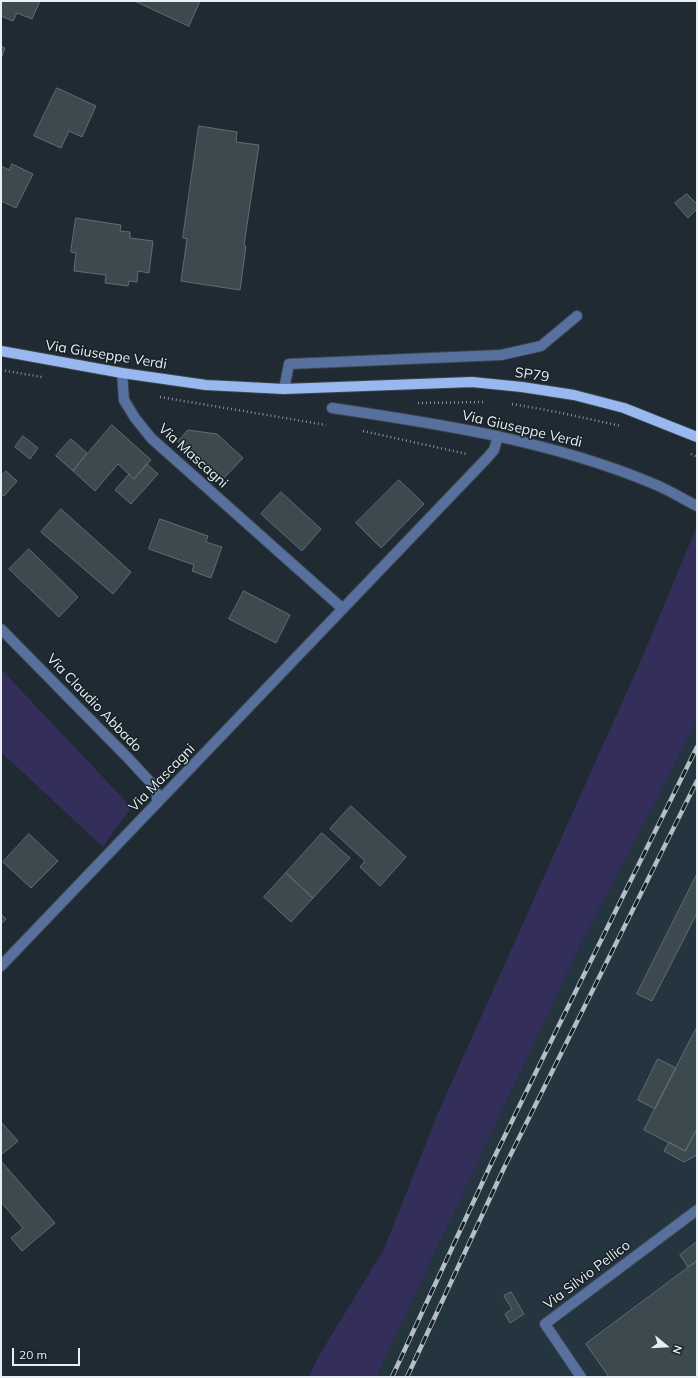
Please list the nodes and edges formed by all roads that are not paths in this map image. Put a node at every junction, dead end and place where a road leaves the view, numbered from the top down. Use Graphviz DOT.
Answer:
graph roads {
  1 [pos="577,316"];
  2 [pos="1,351"];
  3 [pos="122,373"];
  4 [pos="284,390"];
  5 [pos="332,408"];
  6 [pos="498,436"];
  7 [pos="697,437"];
  8 [pos="697,506"];
  9 [pos="343,609"];
  10 [pos="1,629"];
  11 [pos="157,803"];
  12 [pos="1,966"];
  13 [pos="697,1210"];
  14 [pos="581,1377"];
  1 -- 4 [label="street"];
  2 -- 3 [label="main road, Via Giuseppe Verdi / SP79"];
  3 -- 4 [label="main road, Via Giuseppe Verdi / SP79"];
  3 -- 9 [label="street, Via Mascagni"];
  4 -- 7 [label="main road, SP79 / SP79"];
  5 -- 6 [label="street, Via Giuseppe Verdi"];
  6 -- 8 [label="street, Via Giuseppe Verdi"];
  6 -- 9 [label="street, Via Mascagni"];
  9 -- 11 [label="street, Via Mascagni"];
  10 -- 11 [label="street, Via Claudio Abbado"];
  11 -- 12 [label="street, Via Mascagni"];
  13 -- 14 [label="street, Via Silvio Pellico"];
}
